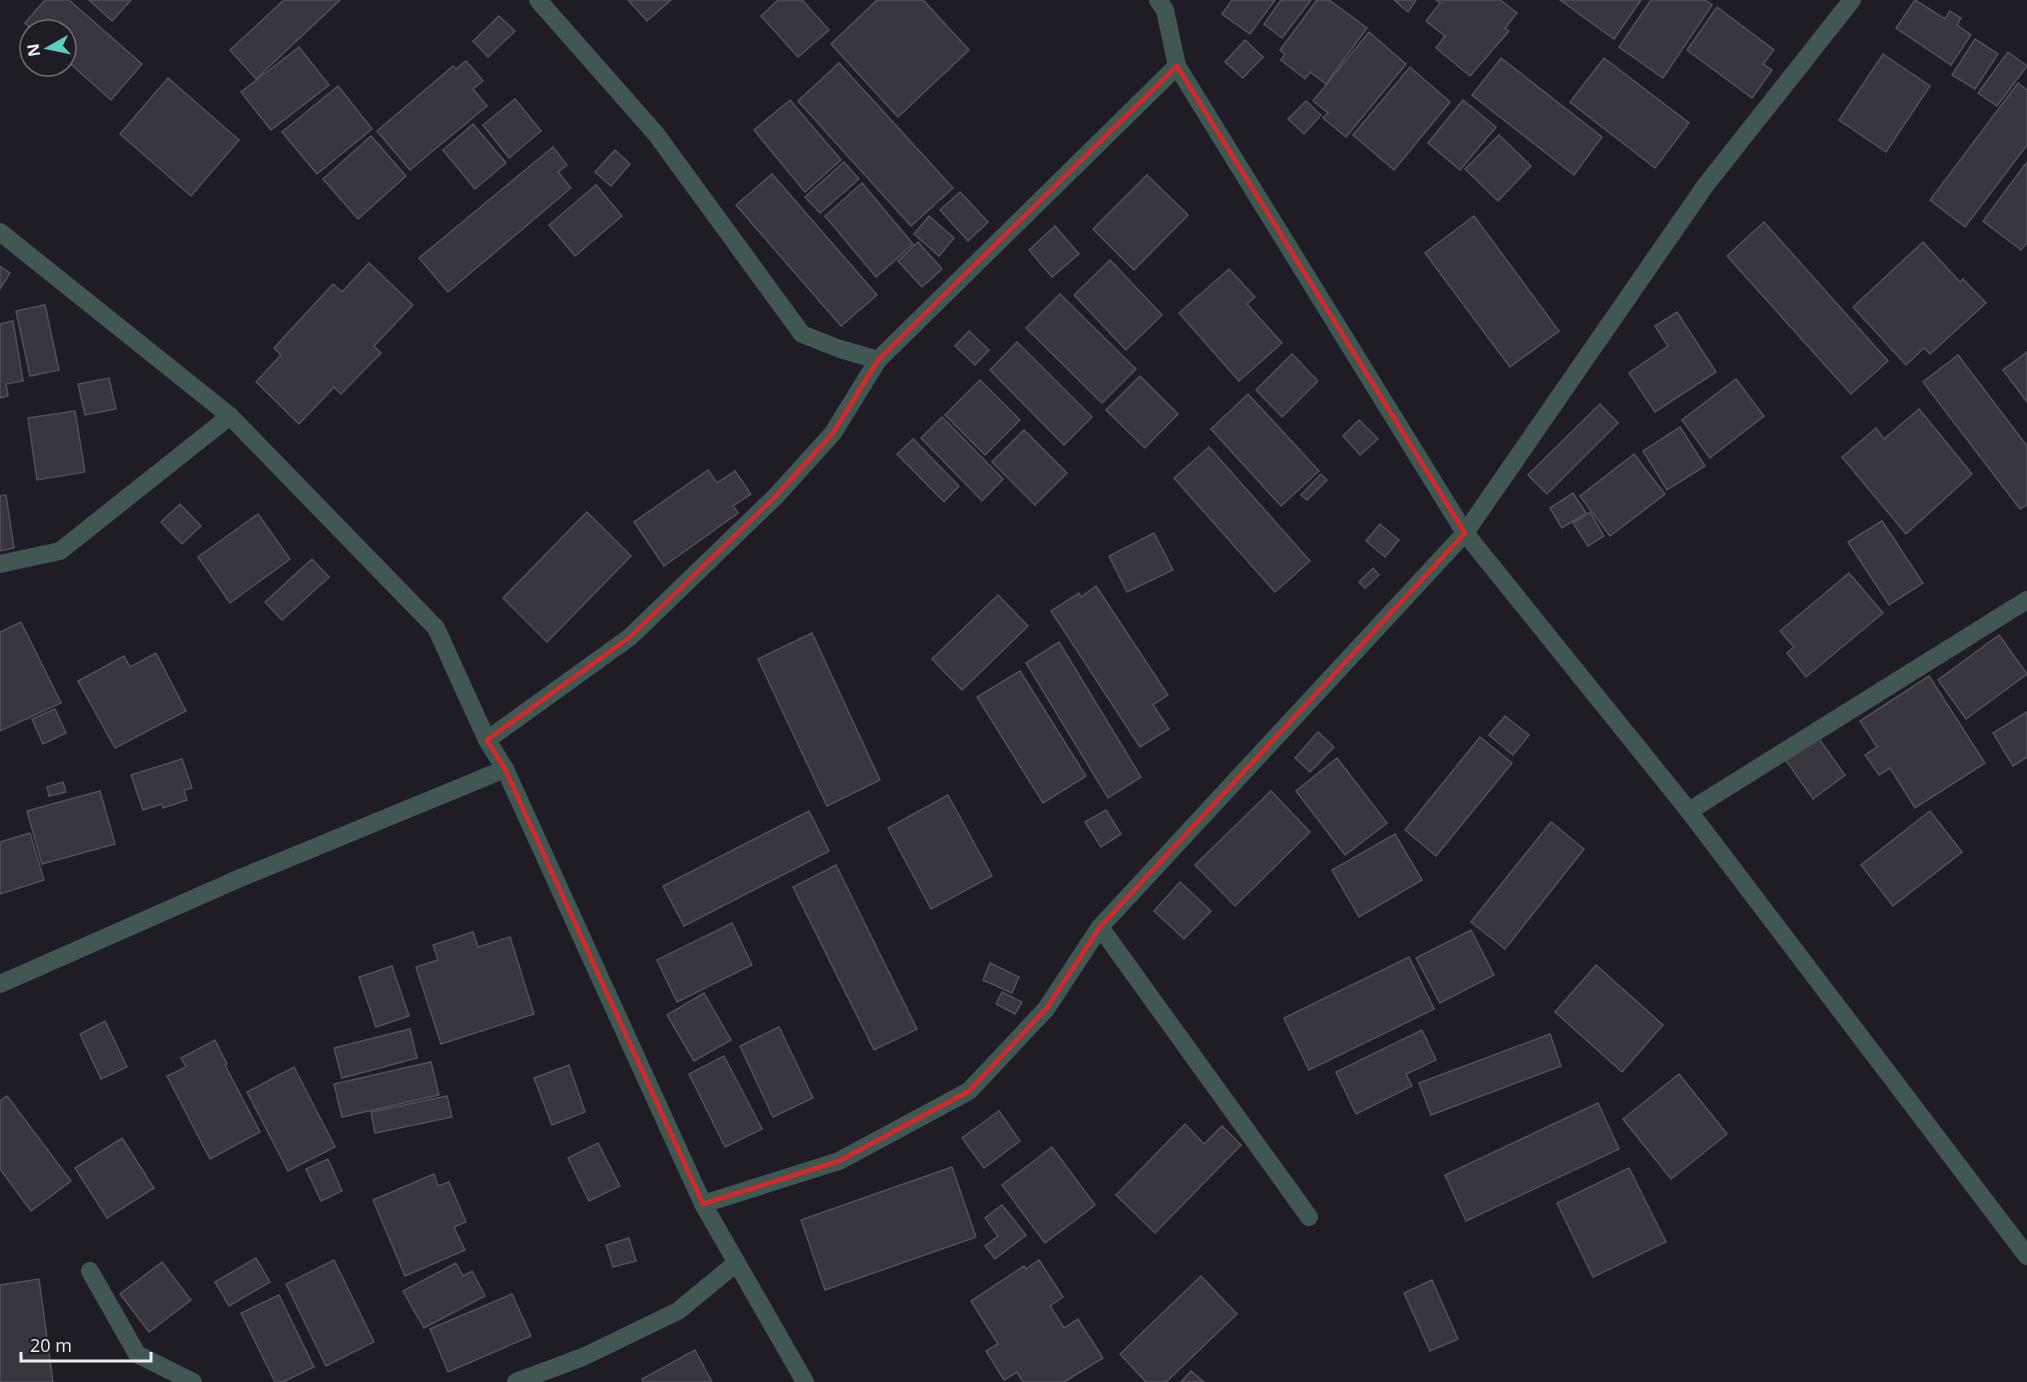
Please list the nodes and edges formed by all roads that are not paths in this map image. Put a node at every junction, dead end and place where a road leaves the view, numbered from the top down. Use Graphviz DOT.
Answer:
graph roads {
  1 [pos="538,0"];
  2 [pos="1852,0"];
  3 [pos="1166,3"];
  4 [pos="1177,66"];
  5 [pos="0,232"];
  6 [pos="878,360"];
  7 [pos="230,416"];
  8 [pos="1465,533"];
  9 [pos="0,564"];
  10 [pos="2027,600"];
  11 [pos="486,740"];
  12 [pos="505,769"];
  13 [pos="1689,811"];
  14 [pos="1100,927"];
  15 [pos="0,984"];
  16 [pos="703,1204"];
  17 [pos="1309,1217"];
  18 [pos="2027,1256"];
  19 [pos="735,1264"];
  20 [pos="90,1271"];
  21 [pos="193,1382"];
  22 [pos="516,1382"];
  23 [pos="805,1382"];
  1 -- 6 [label="street"];
  2 -- 8 [label="street"];
  3 -- 4 [label="street"];
  4 -- 6 [label="street"];
  4 -- 8 [label="street"];
  5 -- 7 [label="street"];
  6 -- 11 [label="street"];
  7 -- 9 [label="street"];
  7 -- 11 [label="street"];
  8 -- 13 [label="street"];
  8 -- 14 [label="street"];
  10 -- 13 [label="street"];
  11 -- 12 [label="street"];
  12 -- 15 [label="street"];
  12 -- 16 [label="street"];
  13 -- 18 [label="street"];
  14 -- 16 [label="street"];
  14 -- 17 [label="street"];
  16 -- 19 [label="street"];
  19 -- 22 [label="street"];
  19 -- 23 [label="street"];
  20 -- 21 [label="street"];
}
